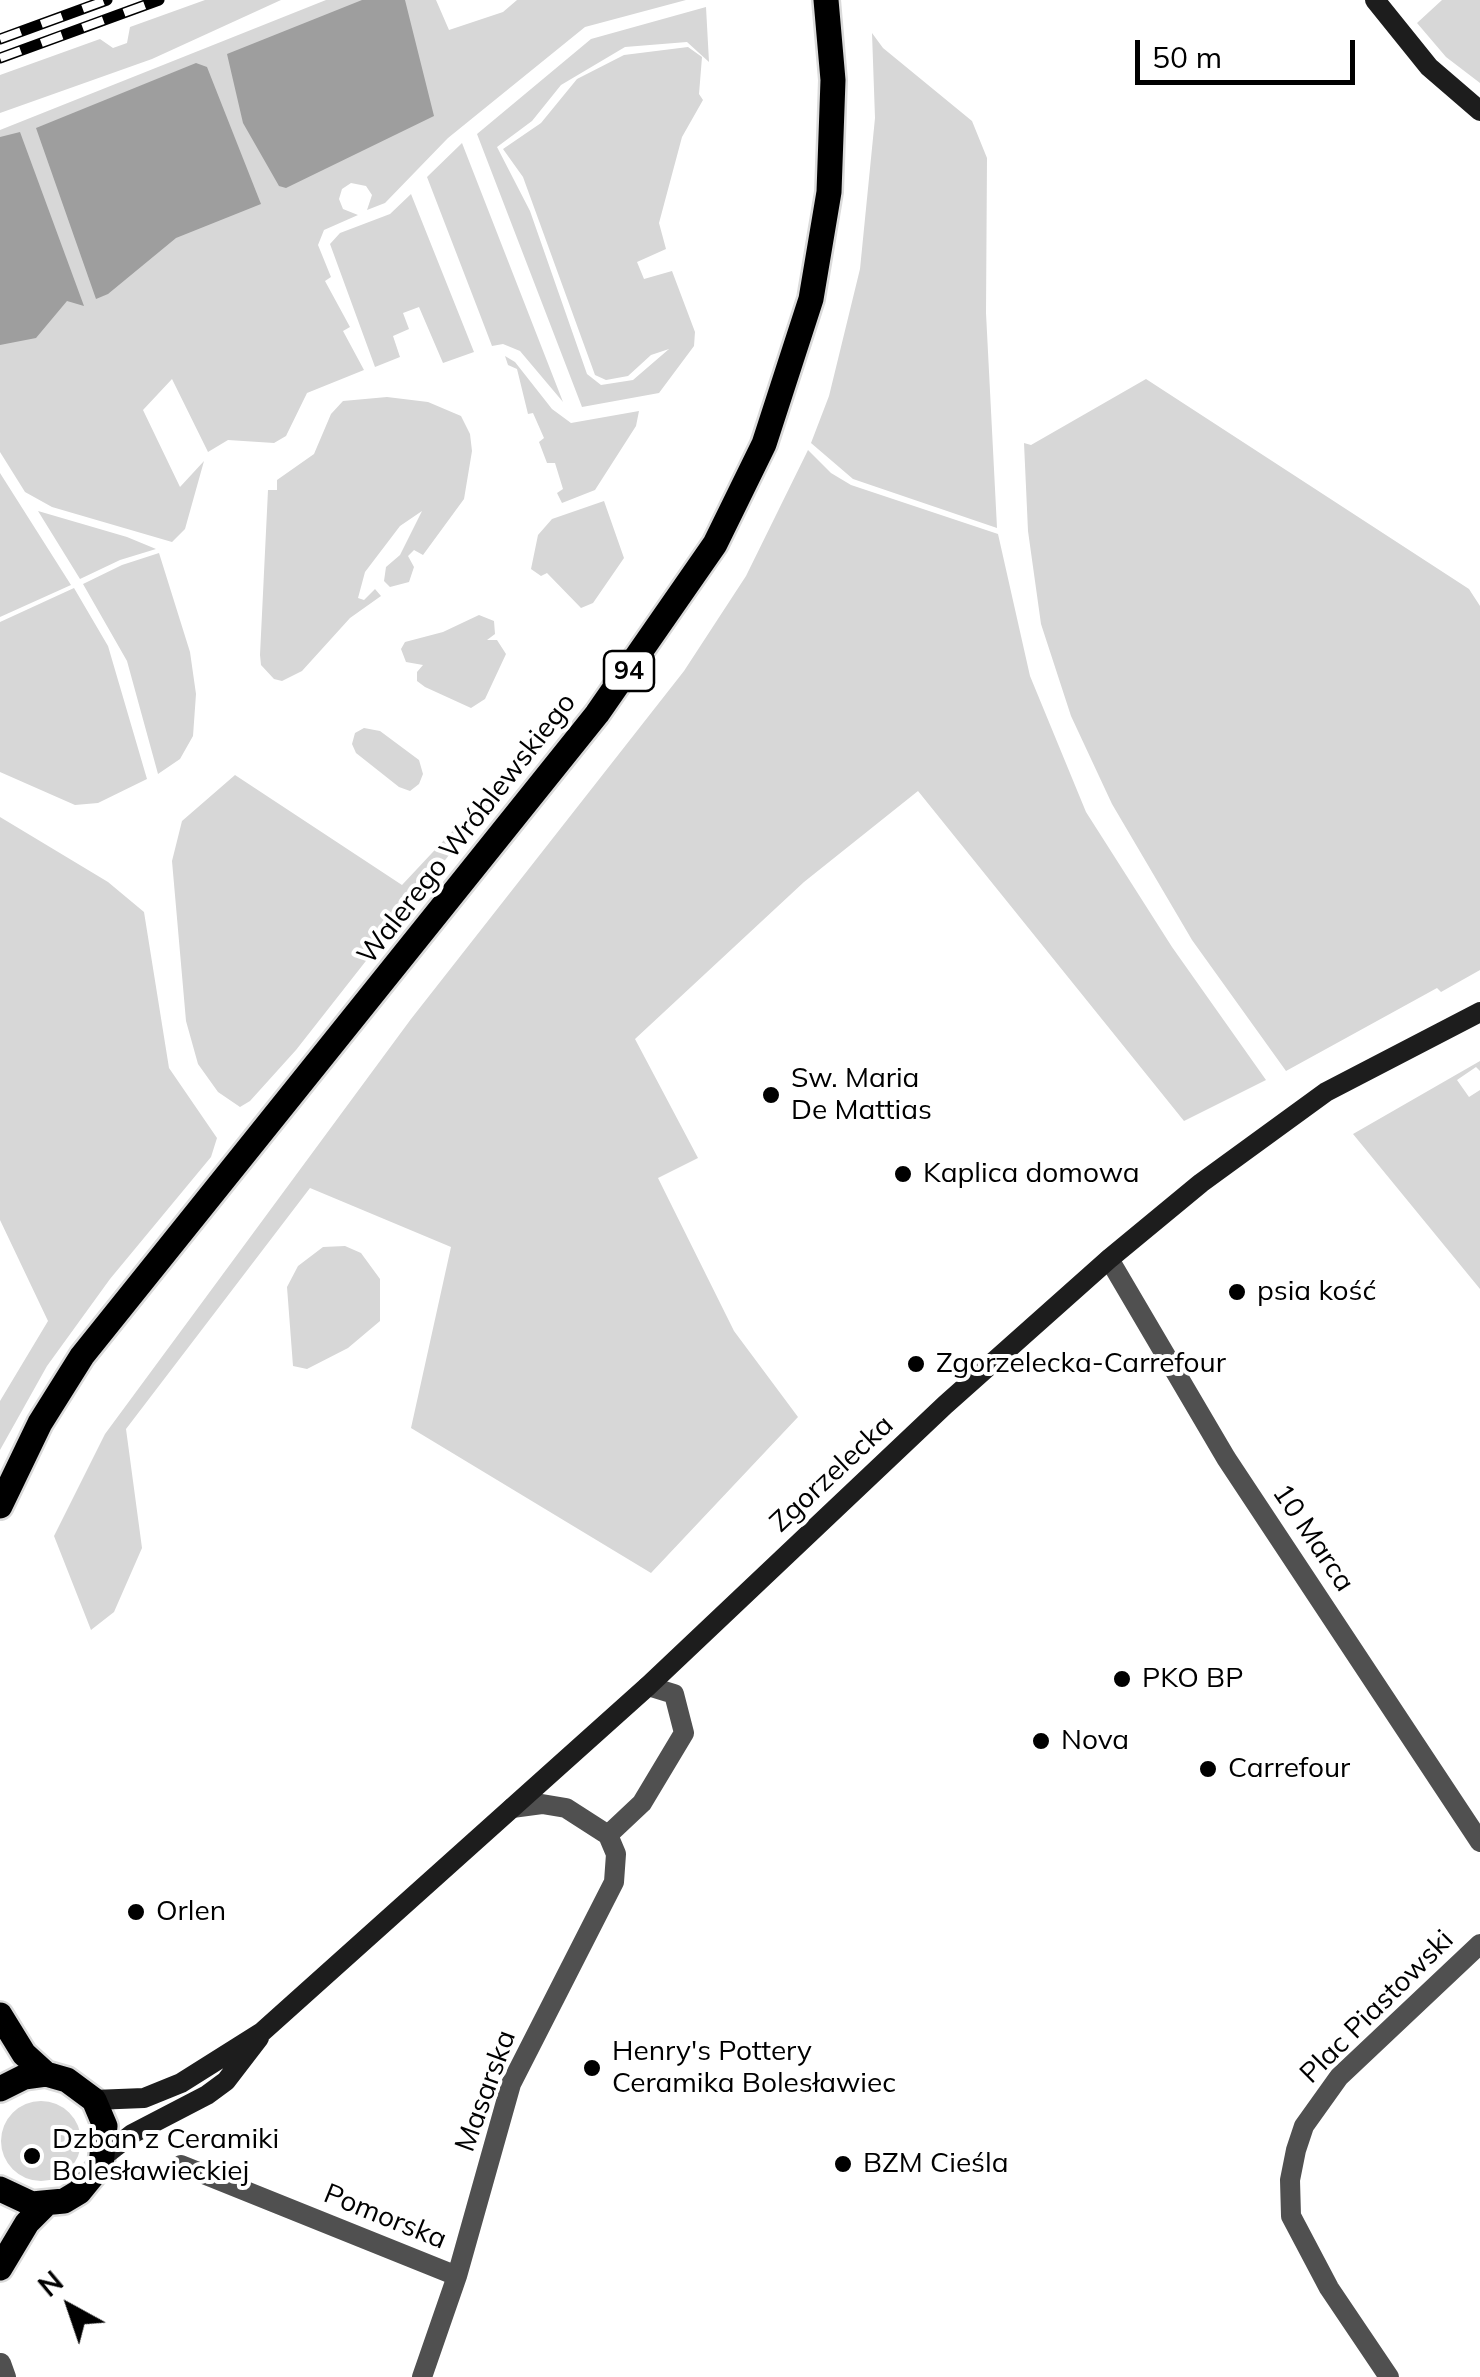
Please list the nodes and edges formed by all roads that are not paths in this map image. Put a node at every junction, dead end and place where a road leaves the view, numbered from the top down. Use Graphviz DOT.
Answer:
graph roads {
  1 [pos="826,0"];
  2 [pos="1375,0"];
  3 [pos="1480,110"];
  4 [pos="1480,1012"];
  5 [pos="1109,1259"];
  6 [pos="0,1506"];
  7 [pos="648,1686"];
  8 [pos="512,1808"];
  9 [pos="608,1834"];
  10 [pos="1480,1842"];
  11 [pos="1480,1944"];
  12 [pos="0,2015"];
  13 [pos="262,2032"];
  14 [pos="46,2074"];
  15 [pos="0,2090"];
  16 [pos="94,2100"];
  17 [pos="104,2156"];
  18 [pos="181,2165"];
  19 [pos="0,2189"];
  20 [pos="46,2204"];
  21 [pos="0,2268"];
  22 [pos="457,2276"];
  23 [pos="422,2377"];
  24 [pos="1389,2377"];
  1 -- 6 [label="main road, Walerego Wróblewskiego / 94"];
  2 -- 3 [label="street"];
  4 -- 5 [label="street, Zgorzelecka"];
  5 -- 7 [label="street, Zgorzelecka"];
  5 -- 10 [label="street, 10 Marca"];
  7 -- 8 [label="street, Zgorzelecka"];
  7 -- 9 [label="street"];
  8 -- 9 [label="street"];
  8 -- 13 [label="street, Zgorzelecka"];
  9 -- 22 [label="street, Masarska"];
  11 -- 24 [label="street, Plac Piastowski"];
  12 -- 14 [label="main road"];
  13 -- 16 [label="street, Zgorzelecka"];
  13 -- 17 [label="street, Zgorzelecka"];
  14 -- 15 [label="main road"];
  14 -- 16 [label="main road"];
  16 -- 17 [label="main road"];
  17 -- 20 [label="main road"];
  18 -- 22 [label="street, Pomorska"];
  19 -- 20 [label="main road"];
  20 -- 21 [label="main road"];
  22 -- 23 [label="street, Masarska"];
}
